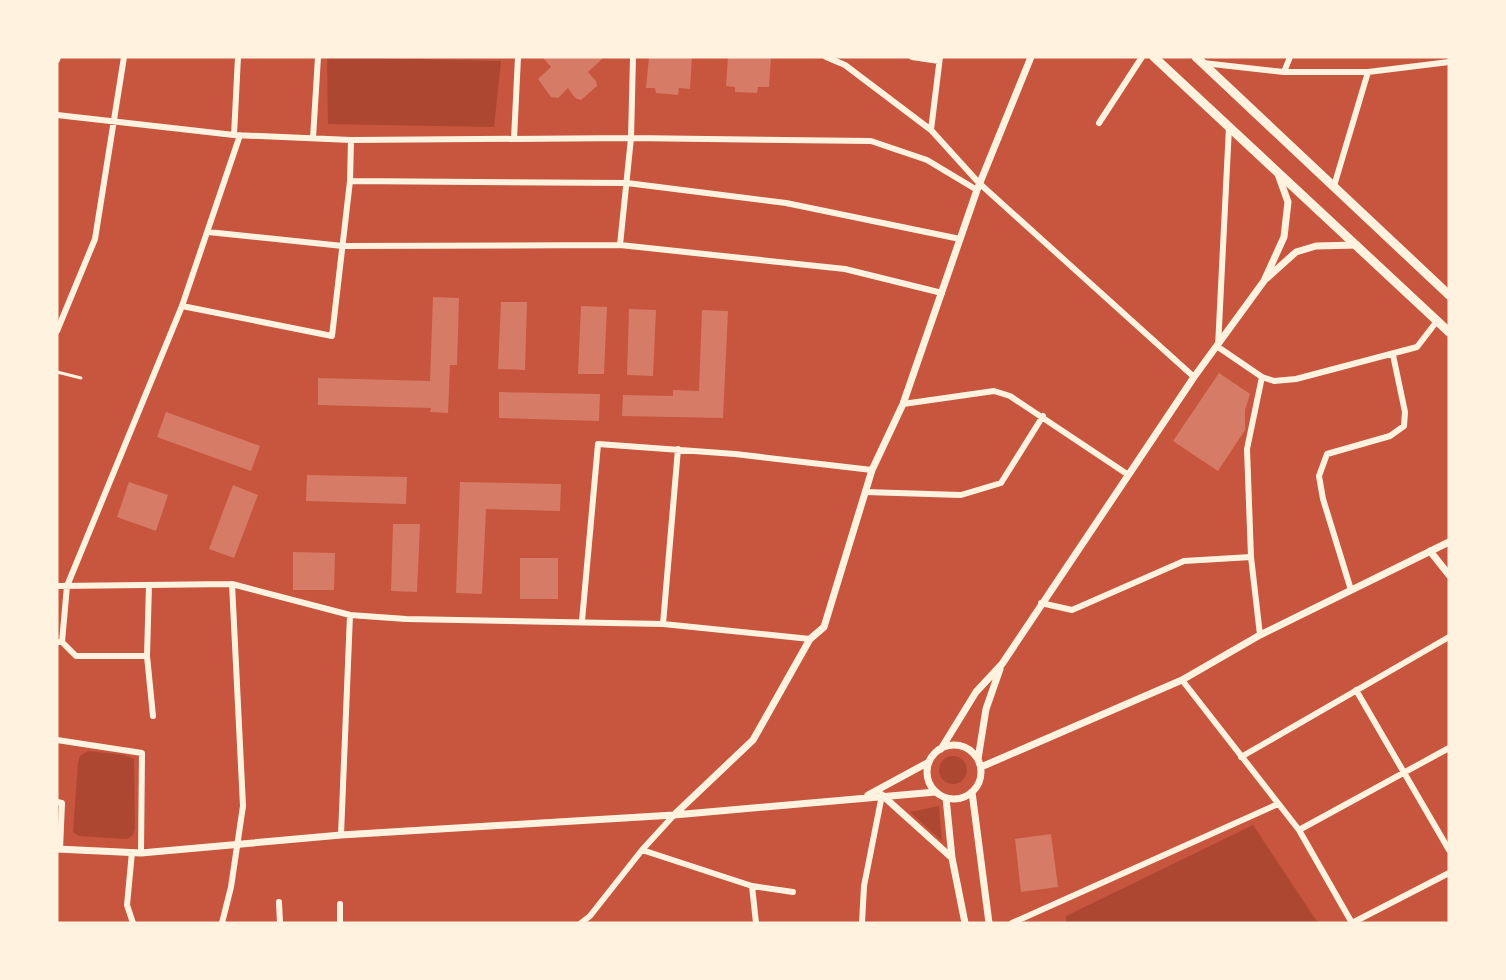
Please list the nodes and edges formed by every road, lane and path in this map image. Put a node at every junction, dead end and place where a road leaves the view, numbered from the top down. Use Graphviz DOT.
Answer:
graph roads {
  1 [pos="124,57"];
  2 [pos="238,57"];
  3 [pos="318,57"];
  4 [pos="518,57"];
  5 [pos="633,57"];
  6 [pos="826,57"];
  7 [pos="845,57"];
  8 [pos="912,57"];
  9 [pos="1031,57"];
  10 [pos="1142,57"];
  11 [pos="1154,57"];
  12 [pos="1290,57"];
  13 [pos="939,59"];
  14 [pos="1199,60"];
  15 [pos="1446,60"];
  16 [pos="845,65"];
  17 [pos="1284,72"];
  18 [pos="1368,72"];
  19 [pos="57,115"];
  20 [pos="114,123"];
  21 [pos="1099,123"];
  22 [pos="1229,127"];
  23 [pos="931,130"];
  24 [pos="237,135"];
  25 [pos="313,138"];
  26 [pos="631,138"];
  27 [pos="514,139"];
  28 [pos="351,140"];
  29 [pos="1278,172"];
  30 [pos="350,181"];
  31 [pos="627,183"];
  32 [pos="1334,186"];
  33 [pos="978,187"];
  34 [pos="208,232"];
  35 [pos="960,239"];
  36 [pos="620,245"];
  37 [pos="1357,245"];
  38 [pos="343,246"];
  39 [pos="1264,281"];
  40 [pos="942,293"];
  41 [pos="1449,295"];
  42 [pos="182,306"];
  43 [pos="1437,321"];
  44 [pos="57,331"];
  45 [pos="1449,332"];
  46 [pos="1218,347"];
  47 [pos="1393,355"];
  48 [pos="57,372"];
  49 [pos="1194,377"];
  50 [pos="1262,377"];
  51 [pos="81,378"];
  52 [pos="903,404"];
  53 [pos="1043,416"];
  54 [pos="678,449"];
  55 [pos="872,470"];
  56 [pos="1127,474"];
  57 [pos="865,492"];
  58 [pos="1449,542"];
  59 [pos="1430,551"];
  60 [pos="1251,557"];
  61 [pos="1449,575"];
  62 [pos="232,584"];
  63 [pos="150,585"];
  64 [pos="57,586"];
  65 [pos="67,586"];
  66 [pos="1351,590"];
  67 [pos="1041,603"];
  68 [pos="350,615"];
  69 [pos="582,621"];
  70 [pos="663,624"];
  71 [pos="1260,635"];
  72 [pos="1449,637"];
  73 [pos="810,639"];
  74 [pos="59,642"];
  75 [pos="147,656"];
  76 [pos="1002,664"];
  77 [pos="1182,680"];
  78 [pos="1356,690"];
  79 [pos="153,716"];
  80 [pos="57,740"];
  81 [pos="941,748"];
  82 [pos="1449,748"];
  83 [pos="1241,757"];
  84 [pos="978,759"];
  85 [pos="929,762"];
  86 [pos="981,767"];
  87 [pos="1406,773"];
  88 [pos="936,792"];
  89 [pos="972,792"];
  90 [pos="882,795"];
  91 [pos="866,796"];
  92 [pos="946,798"];
  93 [pos="57,802"];
  94 [pos="1278,804"];
  95 [pos="674,815"];
  96 [pos="1299,830"];
  97 [pos="341,835"];
  98 [pos="237,844"];
  99 [pos="59,849"];
  100 [pos="642,850"];
  101 [pos="1449,850"];
  102 [pos="132,852"];
  103 [pos="141,853"];
  104 [pos="952,858"];
  105 [pos="1449,873"];
  106 [pos="752,886"];
  107 [pos="793,892"];
  108 [pos="279,902"];
  109 [pos="340,904"];
  110 [pos="590,916"];
  111 [pos="133,923"];
  112 [pos="222,923"];
  113 [pos="279,923"];
  114 [pos="340,923"];
  115 [pos="581,923"];
  116 [pos="595,923"];
  117 [pos="756,923"];
  118 [pos="862,923"];
  119 [pos="965,923"];
  120 [pos="989,923"];
  121 [pos="1012,923"];
  122 [pos="1352,923"];
  1 -- 20 [label="street"];
  2 -- 24 [label="street"];
  3 -- 25 [label="street"];
  4 -- 27 [label="street"];
  5 -- 26 [label="street"];
  6 -- 16 [label="street"];
  7 -- 16 [label="street"];
  8 -- 13 [label="street"];
  9 -- 33 [label="street"];
  10 -- 21 [label="street"];
  11 -- 22 [label="highway"];
  12 -- 17 [label="street"];
  13 -- 23 [label="street"];
  14 -- 17 [label="street"];
  14 -- 32 [label="highway"];
  15 -- 18 [label="street"];
  16 -- 23 [label="street"];
  17 -- 18 [label="street"];
  18 -- 32 [label="street"];
  19 -- 20 [label="street"];
  20 -- 24 [label="street"];
  20 -- 44 [label="street"];
  22 -- 29 [label="highway"];
  22 -- 46 [label="street"];
  23 -- 33 [label="street"];
  24 -- 25 [label="street"];
  24 -- 34 [label="street"];
  25 -- 28 [label="street"];
  26 -- 27 [label="street"];
  26 -- 31 [label="street"];
  26 -- 33 [label="street"];
  27 -- 28 [label="street"];
  28 -- 30 [label="street"];
  29 -- 37 [label="highway"];
  29 -- 39 [label="street"];
  30 -- 31 [label="street"];
  30 -- 38 [label="street"];
  31 -- 35 [label="street"];
  31 -- 36 [label="street"];
  32 -- 41 [label="highway"];
  33 -- 35 [label="street"];
  33 -- 49 [label="street"];
  34 -- 38 [label="street"];
  34 -- 42 [label="street"];
  35 -- 40 [label="street"];
  36 -- 38 [label="street"];
  36 -- 40 [label="street"];
  37 -- 39 [label="street"];
  37 -- 43 [label="highway"];
  38 -- 42 [label="street"];
  39 -- 46 [label="street"];
  40 -- 52 [label="street"];
  42 -- 65 [label="street"];
  43 -- 45 [label="highway"];
  43 -- 47 [label="street"];
  46 -- 49 [label="street"];
  46 -- 50 [label="street"];
  47 -- 50 [label="street"];
  47 -- 66 [label="street"];
  48 -- 51 [label="lane"];
  49 -- 56 [label="street"];
  50 -- 60 [label="street"];
  52 -- 53 [label="street"];
  52 -- 55 [label="street"];
  53 -- 56 [label="street"];
  53 -- 57 [label="street"];
  54 -- 55 [label="street"];
  54 -- 69 [label="street"];
  54 -- 70 [label="street"];
  55 -- 57 [label="street"];
  56 -- 67 [label="street"];
  57 -- 73 [label="street"];
  58 -- 59 [label="street"];
  59 -- 61 [label="street"];
  59 -- 66 [label="street"];
  60 -- 67 [label="street"];
  60 -- 71 [label="street"];
  62 -- 63 [label="street"];
  62 -- 68 [label="street"];
  62 -- 98 [label="street"];
  63 -- 65 [label="street"];
  63 -- 75 [label="street"];
  64 -- 65 [label="street"];
  65 -- 74 [label="street"];
  66 -- 71 [label="street"];
  67 -- 76 [label="street"];
  68 -- 69 [label="street"];
  68 -- 97 [label="street"];
  69 -- 70 [label="street"];
  70 -- 73 [label="street"];
  71 -- 77 [label="street"];
  72 -- 78 [label="street"];
  73 -- 95 [label="street"];
  74 -- 75 [label="street"];
  75 -- 79 [label="street"];
  76 -- 81 [label="street"];
  76 -- 84 [label="street"];
  77 -- 83 [label="street"];
  77 -- 86 [label="street"];
  78 -- 83 [label="street"];
  78 -- 87 [label="street"];
  80 -- 103 [label="street"];
  81 -- 84 [label="street"];
  81 -- 85 [label="street"];
  82 -- 87 [label="street"];
  83 -- 94 [label="street"];
  84 -- 86 [label="street"];
  85 -- 88 [label="street"];
  85 -- 91 [label="street"];
  86 -- 89 [label="street"];
  87 -- 96 [label="street"];
  87 -- 101 [label="street"];
  88 -- 90 [label="street"];
  88 -- 92 [label="street"];
  89 -- 92 [label="street"];
  89 -- 120 [label="street"];
  90 -- 91 [label="street"];
  90 -- 104 [label="street"];
  90 -- 118 [label="street"];
  91 -- 95 [label="street"];
  92 -- 104 [label="street"];
  93 -- 99 [label="street"];
  94 -- 96 [label="street"];
  94 -- 121 [label="street"];
  95 -- 97 [label="street"];
  95 -- 100 [label="street"];
  96 -- 122 [label="street"];
  97 -- 98 [label="street"];
  98 -- 103 [label="street"];
  98 -- 112 [label="street"];
  99 -- 102 [label="street"];
  100 -- 106 [label="street"];
  100 -- 110 [label="street"];
  102 -- 103 [label="street"];
  102 -- 111 [label="street"];
  104 -- 119 [label="street"];
  105 -- 122 [label="street"];
  106 -- 107 [label="street"];
  106 -- 117 [label="street"];
  108 -- 113 [label="street"];
  109 -- 114 [label="street"];
  110 -- 115 [label="street"];
  110 -- 116 [label="street"];
}
